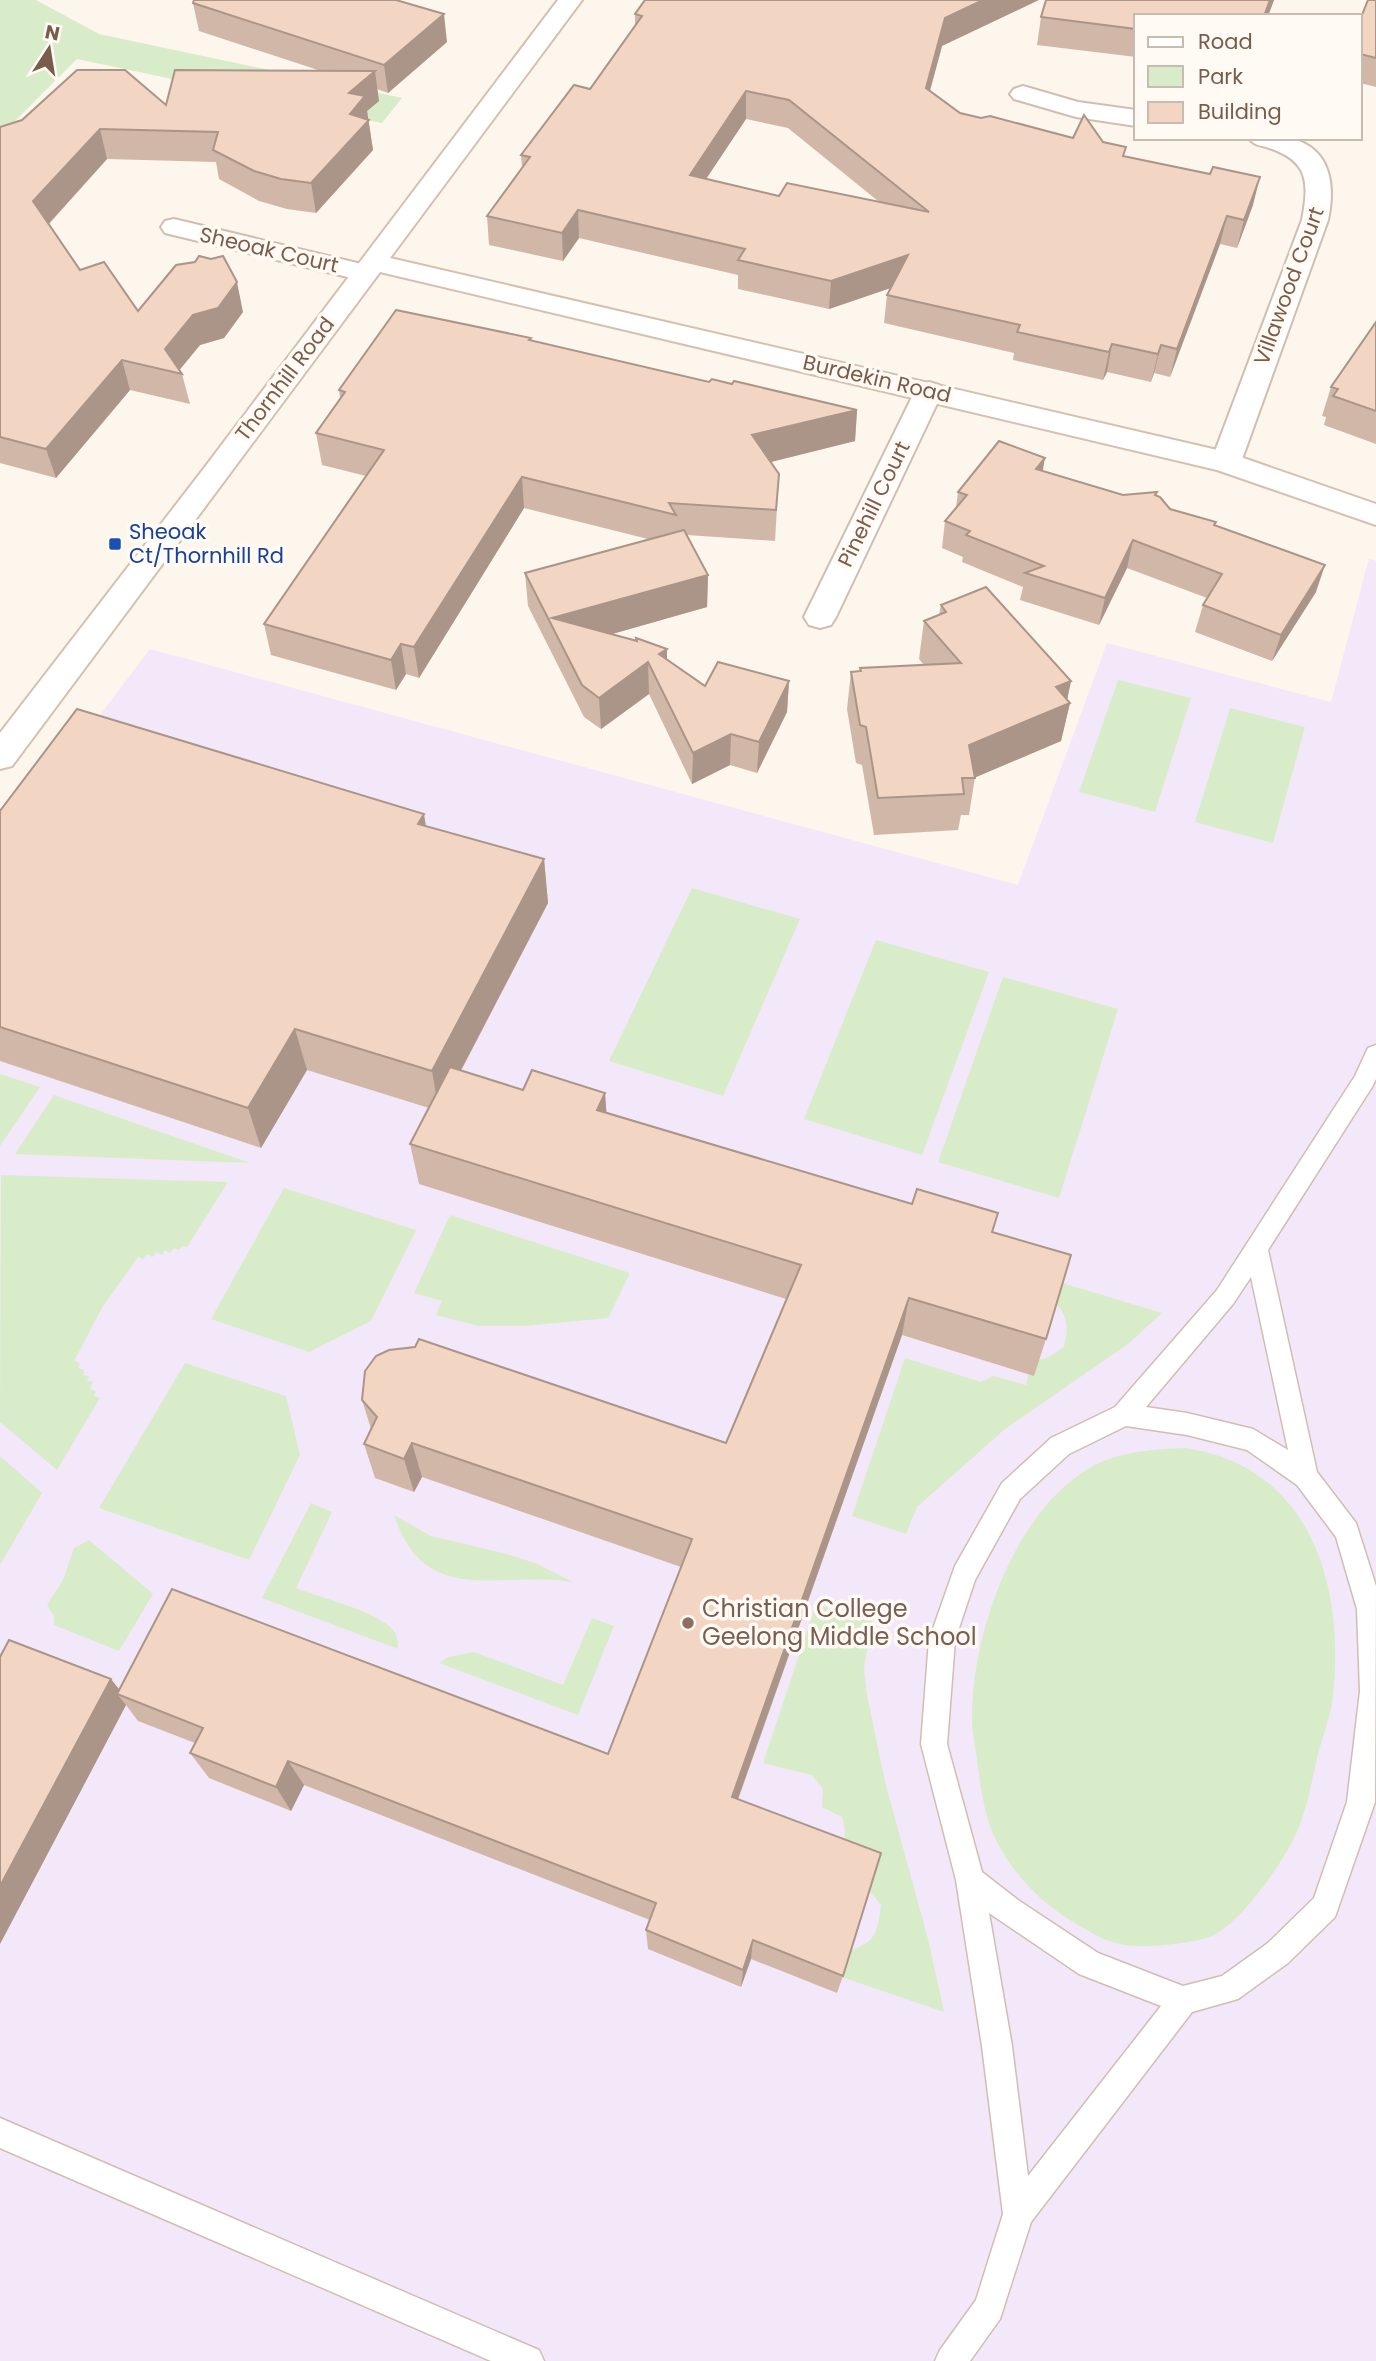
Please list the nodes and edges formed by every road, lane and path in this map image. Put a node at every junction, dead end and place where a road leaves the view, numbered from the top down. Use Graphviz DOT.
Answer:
graph roads {
  1 [pos="570,0"];
  2 [pos="1023,94"];
  3 [pos="1134,118"];
  4 [pos="1270,140"];
  5 [pos="174,227"];
  6 [pos="368,267"];
  7 [pos="929,391"];
  8 [pos="1226,462"];
  9 [pos="1376,516"];
  10 [pos="820,617"];
  11 [pos="0,757"];
  12 [pos="1376,1054"];
  13 [pos="1256,1249"];
  14 [pos="1124,1415"];
  15 [pos="1306,1477"];
  16 [pos="970,1880"];
  17 [pos="1183,2000"];
  18 [pos="0,2133"];
  19 [pos="1018,2214"];
  20 [pos="528,2361"];
  21 [pos="951,2361"];
  1 -- 6 [label="street, Thornhill Road"];
  2 -- 3 [label="street"];
  4 -- 8 [label="street, Villawood Court"];
  5 -- 6 [label="street, Sheoak Court"];
  6 -- 7 [label="street, Burdekin Road"];
  6 -- 11 [label="street, Thornhill Road"];
  7 -- 8 [label="street, Burdekin Road"];
  7 -- 10 [label="street, Pinehill Court"];
  8 -- 9 [label="street, Burdekin Road"];
  12 -- 13 [label="lane"];
  13 -- 14 [label="lane"];
  13 -- 15 [label="lane"];
  14 -- 15 [label="lane"];
  14 -- 16 [label="lane"];
  15 -- 17 [label="lane"];
  16 -- 17 [label="lane"];
  16 -- 19 [label="lane"];
  17 -- 19 [label="lane"];
  18 -- 20 [label="lane"];
  19 -- 21 [label="lane"];
}
